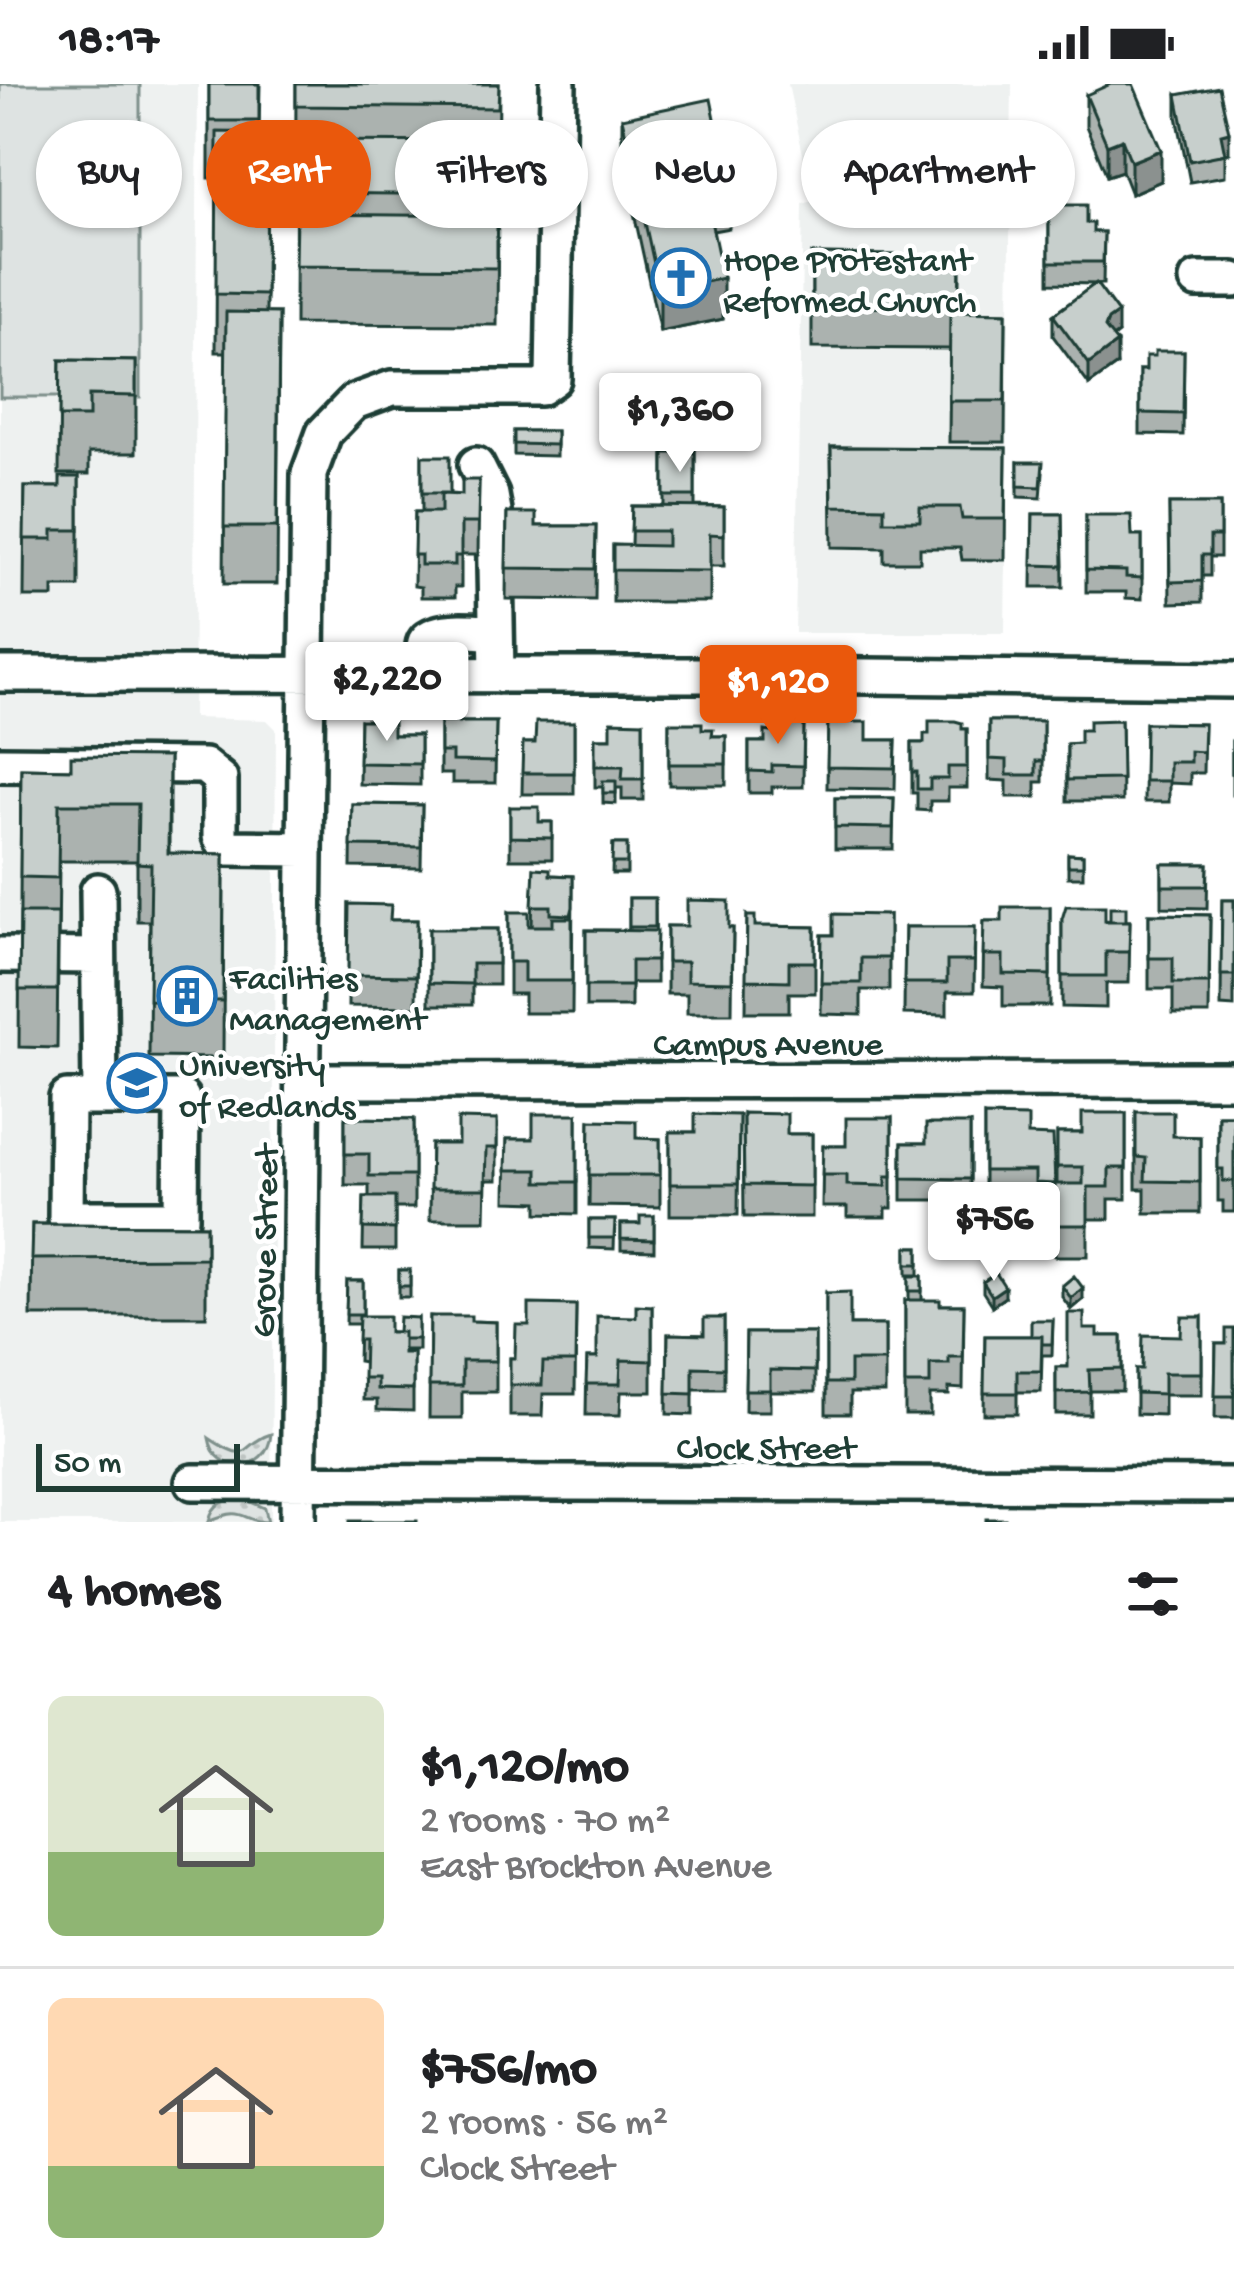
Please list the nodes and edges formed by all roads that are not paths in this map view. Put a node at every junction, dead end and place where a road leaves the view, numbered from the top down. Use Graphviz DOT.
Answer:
graph roads {
  1 [pos="558,84"];
  2 [pos="1197,280"];
  3 [pos="1234,280"];
  4 [pos="476,465"];
  5 [pos="496,633"];
  6 [pos="0,674"];
  7 [pos="305,674"];
  8 [pos="424,674"];
  9 [pos="496,674"];
  10 [pos="1234,680"];
  11 [pos="0,764"];
  12 [pos="304,849"];
  13 [pos="98,891"];
  14 [pos="0,955"];
  15 [pos="98,956"];
  16 [pos="1234,1080"];
  17 [pos="302,1081"];
  18 [pos="100,1098"];
  19 [pos="193,1482"];
  20 [pos="298,1484"];
  21 [pos="1234,1485"];
  22 [pos="298,1522"];
  1 -- 7 [label="street, Grove Street"];
  2 -- 3 [label="street"];
  4 -- 5 [label="street"];
  5 -- 8 [label="street"];
  5 -- 9 [label="street"];
  6 -- 7 [label="street"];
  7 -- 8 [label="street"];
  7 -- 12 [label="street, Grove Street"];
  8 -- 9 [label="street"];
  9 -- 10 [label="street"];
  11 -- 12 [label="street"];
  12 -- 17 [label="street, Grove Street"];
  13 -- 15 [label="street"];
  14 -- 15 [label="street"];
  15 -- 18 [label="street"];
  16 -- 17 [label="street, Campus Avenue"];
  17 -- 20 [label="street, Grove Street"];
  18 -- 18 [label="street"];
  19 -- 20 [label="street, Clock Street"];
  20 -- 21 [label="street, Clock Street"];
  20 -- 22 [label="street, Grove Street"];
}
